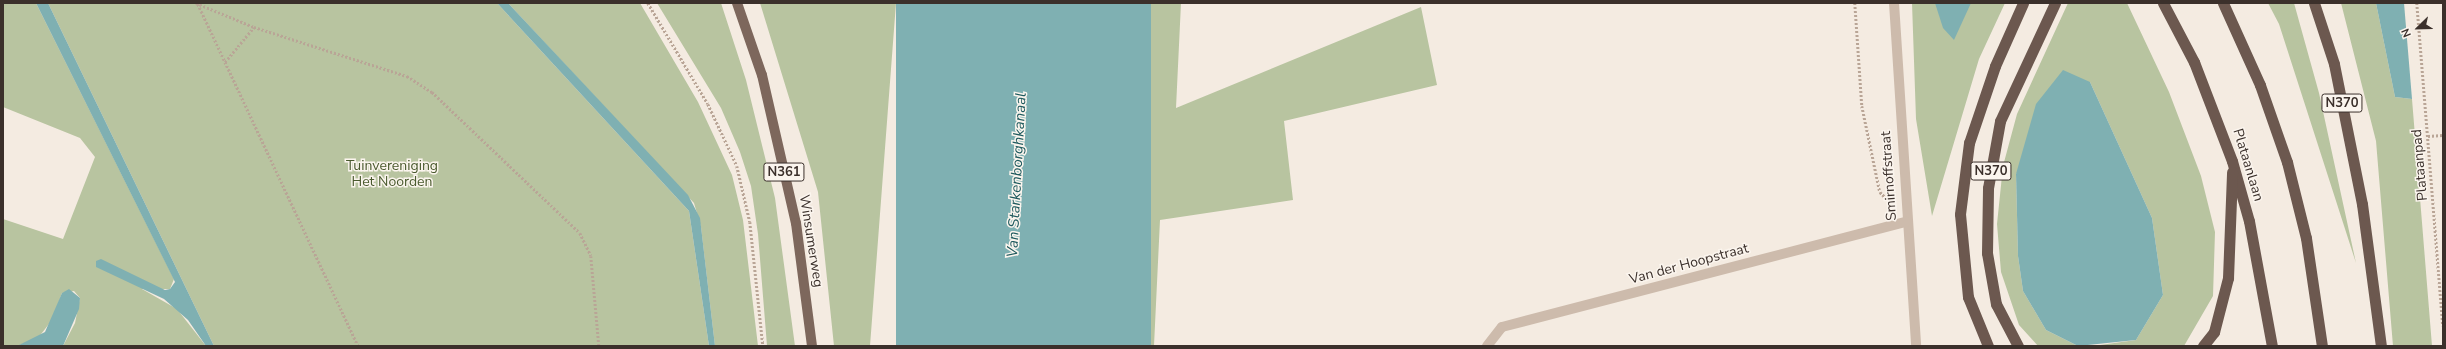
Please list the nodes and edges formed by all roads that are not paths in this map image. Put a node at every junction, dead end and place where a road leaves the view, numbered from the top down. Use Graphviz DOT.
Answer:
graph roads {
  1 [pos="737,3"];
  2 [pos="1894,3"];
  3 [pos="2023,3"];
  4 [pos="2055,3"];
  5 [pos="2163,3"];
  6 [pos="2223,3"];
  7 [pos="2314,3"];
  8 [pos="2232,161"];
  9 [pos="1906,222"];
  10 [pos="812,346"];
  11 [pos="1488,346"];
  12 [pos="1916,346"];
  13 [pos="1988,346"];
  14 [pos="2018,346"];
  15 [pos="2203,346"];
  16 [pos="2272,346"];
  17 [pos="2322,346"];
  18 [pos="2381,346"];
  1 -- 10 [label="main road, Winsumerweg / N361"];
  2 -- 9 [label="street, Smirnoffstraat"];
  3 -- 13 [label="highway, N370"];
  4 -- 14 [label="highway, N370"];
  5 -- 8 [label="highway, Plataanlaan"];
  6 -- 17 [label="highway"];
  7 -- 18 [label="highway, N370"];
  8 -- 15 [label="highway"];
  8 -- 16 [label="highway, Plataanlaan"];
  9 -- 11 [label="street, Van der Hoopstraat"];
  9 -- 12 [label="street, Smirnoffstraat"];
}
